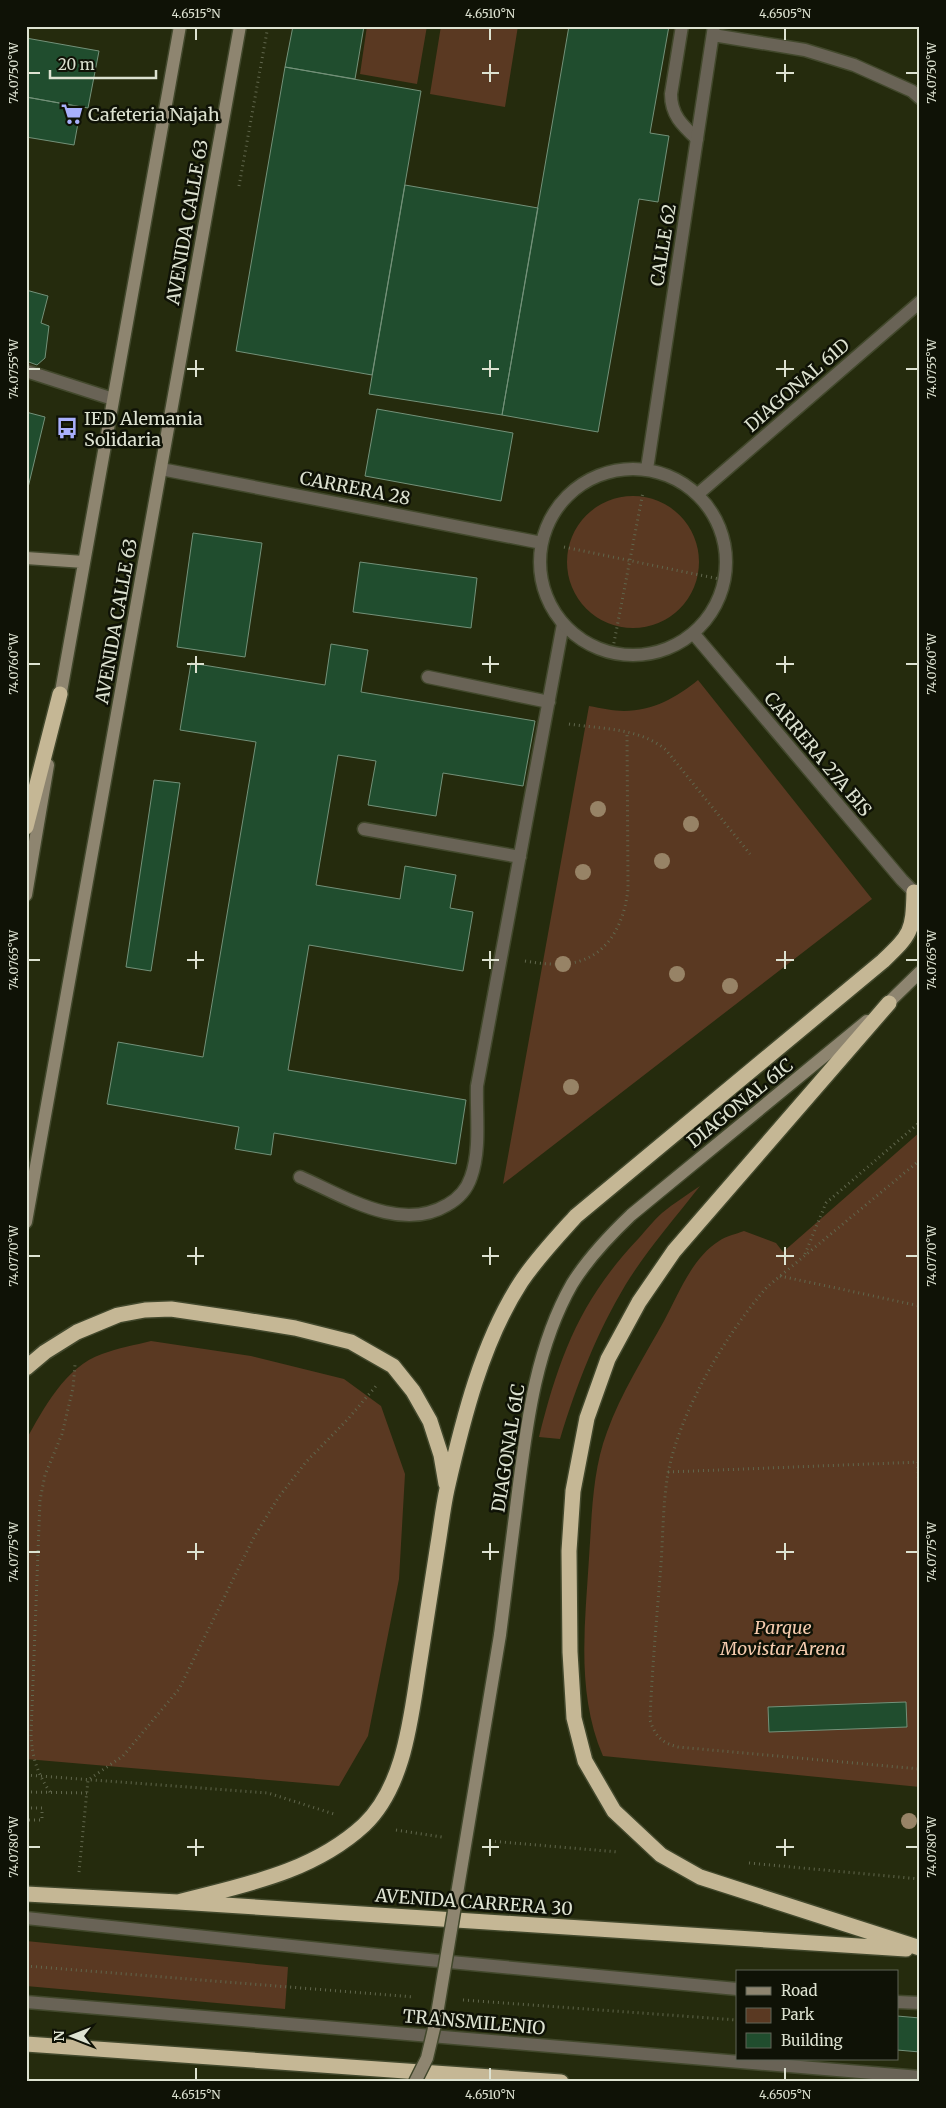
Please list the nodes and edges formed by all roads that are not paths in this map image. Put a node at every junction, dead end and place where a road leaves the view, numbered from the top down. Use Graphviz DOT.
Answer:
graph roads {
  1 [pos="180,26"];
  2 [pos="240,26"];
  3 [pos="682,26"];
  4 [pos="713,30"];
  5 [pos="920,98"];
  6 [pos="697,139"];
  7 [pos="918,307"];
  8 [pos="26,371"];
  9 [pos="113,399"];
  10 [pos="161,469"];
  11 [pos="647,469"];
  12 [pos="698,494"];
  13 [pos="542,543"];
  14 [pos="26,558"];
  15 [pos="84,562"];
  16 [pos="564,624"];
  17 [pos="693,633"];
  18 [pos="428,677"];
  19 [pos="60,694"];
  20 [pos="549,702"];
  21 [pos="26,827"];
  22 [pos="364,829"];
  23 [pos="520,857"];
  24 [pos="917,893"];
  25 [pos="26,895"];
  26 [pos="920,972"];
  27 [pos="889,1003"];
  28 [pos="300,1177"];
  29 [pos="26,1222"];
  30 [pos="26,1368"];
  31 [pos="447,1490"];
  32 [pos="26,1894"];
  33 [pos="178,1902"];
  34 [pos="26,1918"];
  35 [pos="920,1949"];
  36 [pos="736,1989"];
  37 [pos="26,2002"];
  38 [pos="898,2002"];
  39 [pos="920,2003"];
  40 [pos="26,2044"];
  41 [pos="920,2077"];
  42 [pos="536,2080"];
  43 [pos="415,2082"];
  44 [pos="560,2082"];
  1 -- 9 [label="main road"];
  2 -- 10 [label="main road, AVENIDA CALLE 63"];
  3 -- 6 [label="street"];
  4 -- 5 [label="street"];
  4 -- 6 [label="street, CALLE 62"];
  6 -- 11 [label="street, CALLE 62"];
  7 -- 12 [label="street, DIAGONAL 61D"];
  8 -- 9 [label="street"];
  9 -- 15 [label="main road"];
  10 -- 13 [label="street, CARRERA 28"];
  10 -- 29 [label="main road, AVENIDA CALLE 63"];
  11 -- 12 [label="street"];
  11 -- 13 [label="street"];
  12 -- 17 [label="street"];
  13 -- 16 [label="street"];
  14 -- 15 [label="main road"];
  15 -- 19 [label="main road"];
  16 -- 17 [label="street"];
  16 -- 20 [label="street"];
  17 -- 24 [label="street, CARRERA 27A BIS"];
  18 -- 20 [label="street"];
  19 -- 21 [label="highway"];
  19 -- 25 [label="main road"];
  20 -- 23 [label="street"];
  22 -- 23 [label="street"];
  23 -- 28 [label="street"];
  24 -- 31 [label="highway"];
  26 -- 27 [label="main road, DIAGONAL 61C"];
  27 -- 35 [label="highway"];
  27 -- 43 [label="main road, DIAGONAL 61C, bridge"];
  30 -- 31 [label="highway"];
  31 -- 33 [label="highway"];
  32 -- 33 [label="highway, AVENIDA CARRERA 30"];
  33 -- 35 [label="highway, AVENIDA CARRERA 30"];
  34 -- 36 [label="street"];
  37 -- 41 [label="street, TRANSMILENIO"];
  38 -- 39 [label="street"];
  40 -- 42 [label="highway"];
  42 -- 44 [label="highway"];
}
